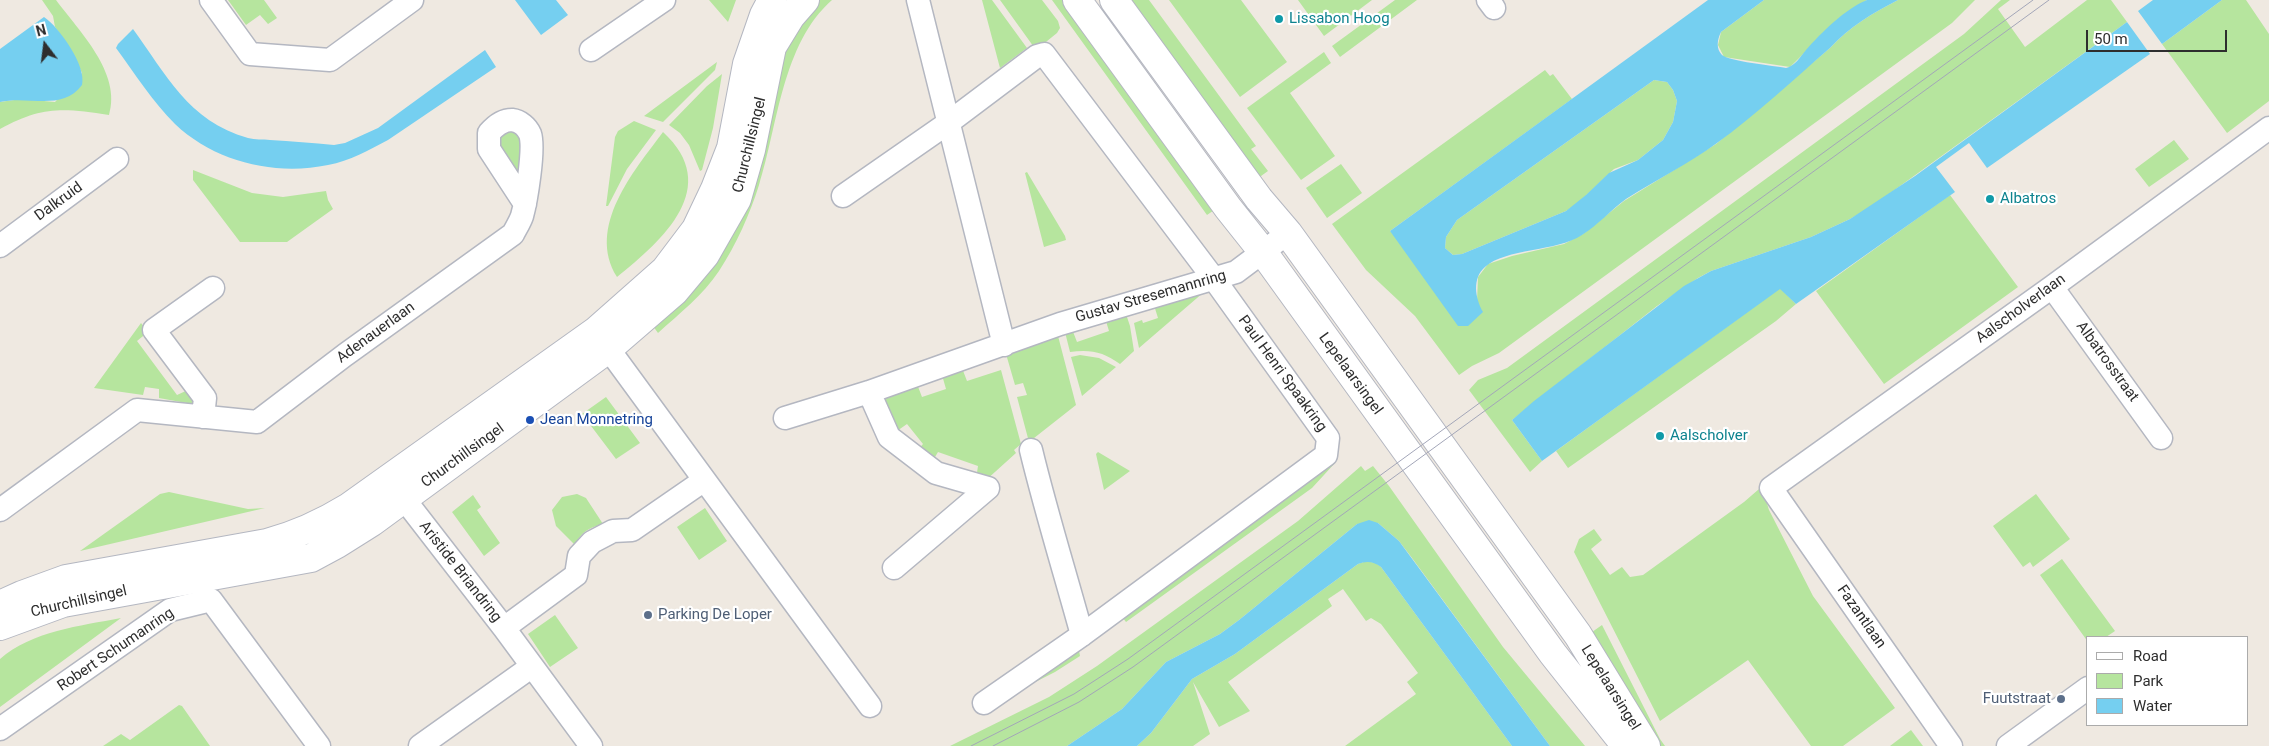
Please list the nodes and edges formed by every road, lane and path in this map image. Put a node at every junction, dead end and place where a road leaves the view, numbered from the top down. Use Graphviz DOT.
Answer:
graph roads {
  1 [pos="211,0"];
  2 [pos="412,0"];
  3 [pos="772,0"];
  4 [pos="804,0"];
  5 [pos="918,0"];
  6 [pos="1077,0"];
  7 [pos="1114,0"];
  8 [pos="653,3"];
  9 [pos="591,50"];
  10 [pos="948,123"];
  11 [pos="2269,128"];
  12 [pos="118,159"];
  13 [pos="843,196"];
  14 [pos="525,204"];
  15 [pos="1288,234"];
  16 [pos="0,246"];
  17 [pos="1264,252"];
  18 [pos="1214,278"];
  19 [pos="2052,287"];
  20 [pos="213,288"];
  21 [pos="602,340"];
  22 [pos="1004,345"];
  23 [pos="869,392"];
  24 [pos="203,417"];
  25 [pos="785,418"];
  26 [pos="2161,438"];
  27 [pos="1031,450"];
  28 [pos="703,481"];
  29 [pos="1771,488"];
  30 [pos="396,489"];
  31 [pos="0,510"];
  32 [pos="894,568"];
  33 [pos="1,617"];
  34 [pos="504,628"];
  35 [pos="1082,636"];
  36 [pos="531,667"];
  37 [pos="2086,689"];
  38 [pos="984,703"];
  39 [pos="870,706"];
  40 [pos="0,730"];
  41 [pos="319,746"];
  42 [pos="420,746"];
  43 [pos="591,746"];
  44 [pos="1626,746"];
  45 [pos="1646,746"];
  46 [pos="1951,746"];
  47 [pos="2008,746"];
  1 -- 2 [label="street"];
  3 -- 21 [label="street, Churchillsingel"];
  4 -- 21 [label="street, Churchillsingel"];
  5 -- 10 [label="street"];
  6 -- 17 [label="street, Lepelaarsingel"];
  7 -- 15 [label="street, Lepelaarsingel"];
  8 -- 9 [label="street"];
  10 -- 13 [label="street, Paul Henri Spaakring"];
  10 -- 18 [label="street, Paul Henri Spaakring"];
  10 -- 22 [label="street"];
  11 -- 19 [label="street, Aalscholverlaan"];
  12 -- 16 [label="street, Dalkruid"];
  14 -- 24 [label="street, Adenauerlaan"];
  15 -- 17 [label="street, Gustav Stresemannring"];
  15 -- 45 [label="street, Lepelaarsingel"];
  17 -- 18 [label="street, Gustav Stresemannring"];
  17 -- 44 [label="street, Lepelaarsingel"];
  18 -- 22 [label="street, Gustav Stresemannring"];
  18 -- 35 [label="street, Paul Henri Spaakring"];
  19 -- 26 [label="street, Albatrosstraat"];
  19 -- 29 [label="street, Aalscholverlaan"];
  20 -- 24 [label="street"];
  21 -- 28 [label="street"];
  21 -- 30 [label="street, Churchillsingel"];
  22 -- 23 [label="street, Gustav Stresemannring"];
  23 -- 25 [label="street, Gustav Stresemannring"];
  23 -- 32 [label="street"];
  24 -- 31 [label="street, Adenauerlaan"];
  27 -- 35 [label="street"];
  28 -- 34 [label="street, Aristide Briandring"];
  28 -- 39 [label="street"];
  29 -- 46 [label="street, Fazantlaan"];
  30 -- 33 [label="street, Churchillsingel"];
  30 -- 34 [label="street, Aristide Briandring"];
  34 -- 36 [label="street"];
  35 -- 38 [label="street, Paul Henri Spaakring"];
  36 -- 42 [label="street"];
  36 -- 43 [label="street"];
  37 -- 47 [label="street"];
  40 -- 41 [label="street, Robert Schumanring"];
}
